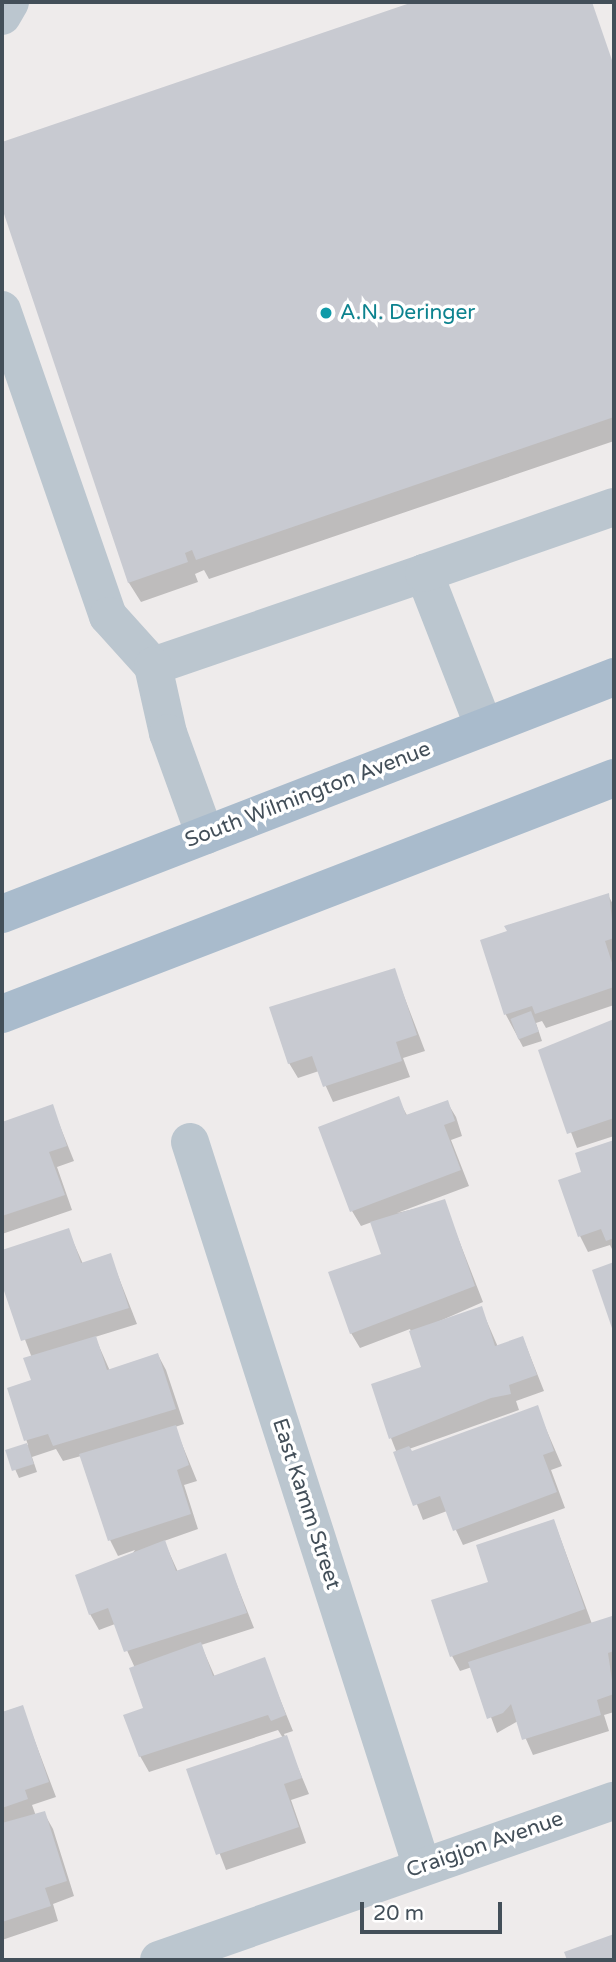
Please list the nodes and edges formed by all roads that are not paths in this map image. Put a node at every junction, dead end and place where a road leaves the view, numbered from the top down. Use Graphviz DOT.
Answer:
graph roads {
  1 [pos="10,2"];
  2 [pos="2,16"];
  3 [pos="2,310"];
  4 [pos="614,507"];
  5 [pos="424,573"];
  6 [pos="153,666"];
  7 [pos="614,677"];
  8 [pos="484,727"];
  9 [pos="614,778"];
  10 [pos="205,835"];
  11 [pos="2,914"];
  12 [pos="2,1014"];
  13 [pos="191,1142"];
  14 [pos="614,1801"];
  15 [pos="422,1867"];
  16 [pos="159,1960"];
  1 -- 2 [label="street"];
  3 -- 6 [label="street"];
  4 -- 5 [label="street"];
  5 -- 6 [label="street"];
  5 -- 8 [label="street"];
  6 -- 10 [label="street"];
  7 -- 8 [label="main road, South Wilmington Avenue"];
  8 -- 10 [label="main road, South Wilmington Avenue"];
  9 -- 12 [label="main road"];
  10 -- 11 [label="main road, South Wilmington Avenue"];
  13 -- 15 [label="street, East Kamm Street"];
  14 -- 15 [label="street, Craigjon Avenue"];
  15 -- 16 [label="street, Craigjon Avenue"];
}
